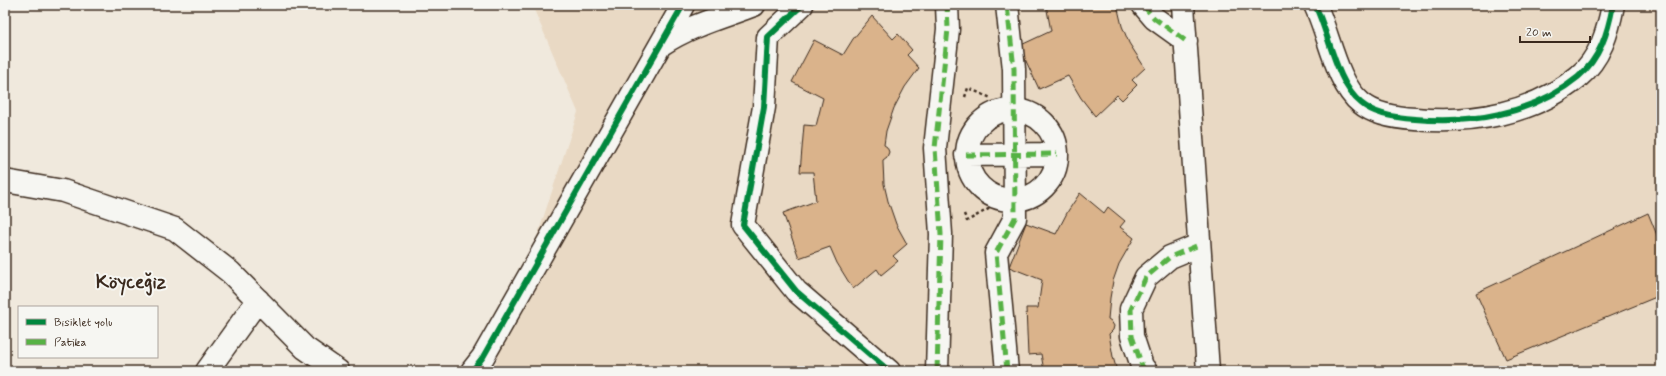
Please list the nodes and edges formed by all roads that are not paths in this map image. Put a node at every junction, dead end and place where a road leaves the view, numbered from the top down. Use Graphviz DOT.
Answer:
graph roads {
  1 [pos="683,5"];
  2 [pos="754,5"];
  3 [pos="802,5"];
  4 [pos="946,5"];
  5 [pos="1007,5"];
  6 [pos="1144,5"];
  7 [pos="1183,5"];
  8 [pos="1314,5"];
  9 [pos="1613,5"];
  10 [pos="1186,41"];
  11 [pos="659,46"];
  12 [pos="1014,109"];
  13 [pos="1057,154"];
  14 [pos="966,155"];
  15 [pos="1014,155"];
  16 [pos="5,181"];
  17 [pos="1015,200"];
  18 [pos="1199,245"];
  19 [pos="258,300"];
  20 [pos="207,371"];
  21 [pos="338,371"];
  22 [pos="472,371"];
  23 [pos="889,371"];
  24 [pos="937,371"];
  25 [pos="1007,371"];
  26 [pos="1146,371"];
  27 [pos="1208,371"];
  1 -- 11 [label="street"];
  2 -- 11 [label="street"];
  3 -- 23 [label="street"];
  4 -- 24 [label="street"];
  5 -- 12 [label="street"];
  6 -- 10 [label="street"];
  7 -- 10 [label="street"];
  8 -- 9 [label="street"];
  10 -- 18 [label="street"];
  11 -- 22 [label="street"];
  12 -- 13 [label="street"];
  12 -- 14 [label="street"];
  12 -- 15 [label="street"];
  13 -- 15 [label="street"];
  13 -- 17 [label="street"];
  14 -- 15 [label="street"];
  14 -- 17 [label="street"];
  15 -- 17 [label="street"];
  16 -- 19 [label="street"];
  17 -- 25 [label="street"];
  18 -- 26 [label="street"];
  18 -- 27 [label="street"];
  19 -- 20 [label="street"];
  19 -- 21 [label="street"];
}
